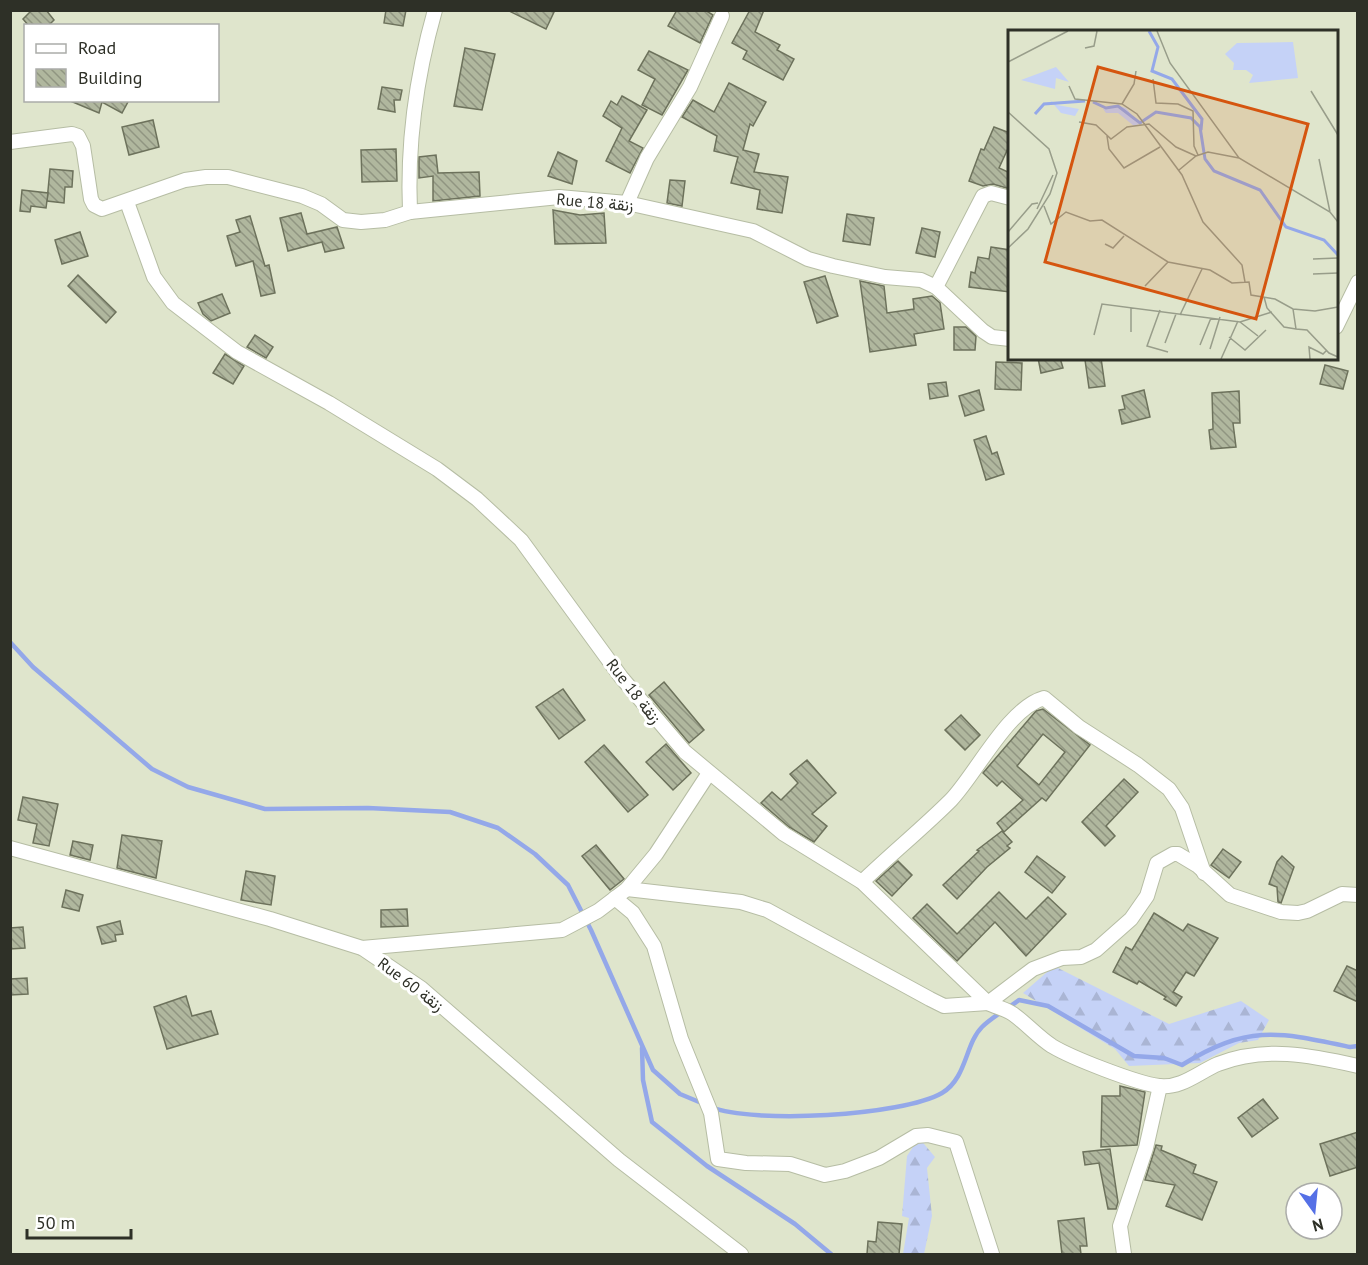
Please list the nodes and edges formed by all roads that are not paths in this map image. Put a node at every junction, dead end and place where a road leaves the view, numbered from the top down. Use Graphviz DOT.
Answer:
graph roads {
  1 [pos="435,10"];
  2 [pos="722,16"];
  3 [pos="10,142"];
  4 [pos="1008,197"];
  5 [pos="127,202"];
  6 [pos="627,203"];
  7 [pos="410,212"];
  8 [pos="1358,282"];
  9 [pos="936,286"];
  10 [pos="1338,323"];
  11 [pos="1008,339"];
  12 [pos="709,773"];
  13 [pos="10,848"];
  14 [pos="1205,875"];
  15 [pos="862,882"];
  16 [pos="627,889"];
  17 [pos="1358,895"];
  18 [pos="615,898"];
  19 [pos="362,948"];
  20 [pos="992,1005"];
  21 [pos="1358,1066"];
  22 [pos="1160,1086"];
  23 [pos="741,1254"];
  24 [pos="992,1254"];
  25 [pos="1124,1254"];
  1 -- 7 [label="street"];
  2 -- 6 [label="street"];
  3 -- 5 [label="street, Rue 18 زنقة"];
  4 -- 9 [label="street"];
  5 -- 7 [label="street, Rue 18 زنقة"];
  5 -- 12 [label="street, Rue 18 زنقة"];
  6 -- 7 [label="street, Rue 18 زنقة"];
  6 -- 9 [label="street, Rue 18 زنقة"];
  8 -- 10 [label="street"];
  9 -- 11 [label="street, Rue 18 زنقة"];
  12 -- 15 [label="street, Rue 18 زنقة"];
  12 -- 16 [label="street"];
  13 -- 19 [label="street, Rue 60 زنقة"];
  14 -- 15 [label="street"];
  14 -- 17 [label="street"];
  14 -- 20 [label="street"];
  15 -- 20 [label="street, Rue 18 زنقة"];
  16 -- 18 [label="street"];
  16 -- 20 [label="street"];
  18 -- 19 [label="street"];
  18 -- 24 [label="street"];
  19 -- 23 [label="street, Rue 60 زنقة"];
  20 -- 22 [label="street"];
  21 -- 22 [label="street"];
  22 -- 25 [label="street"];
}
